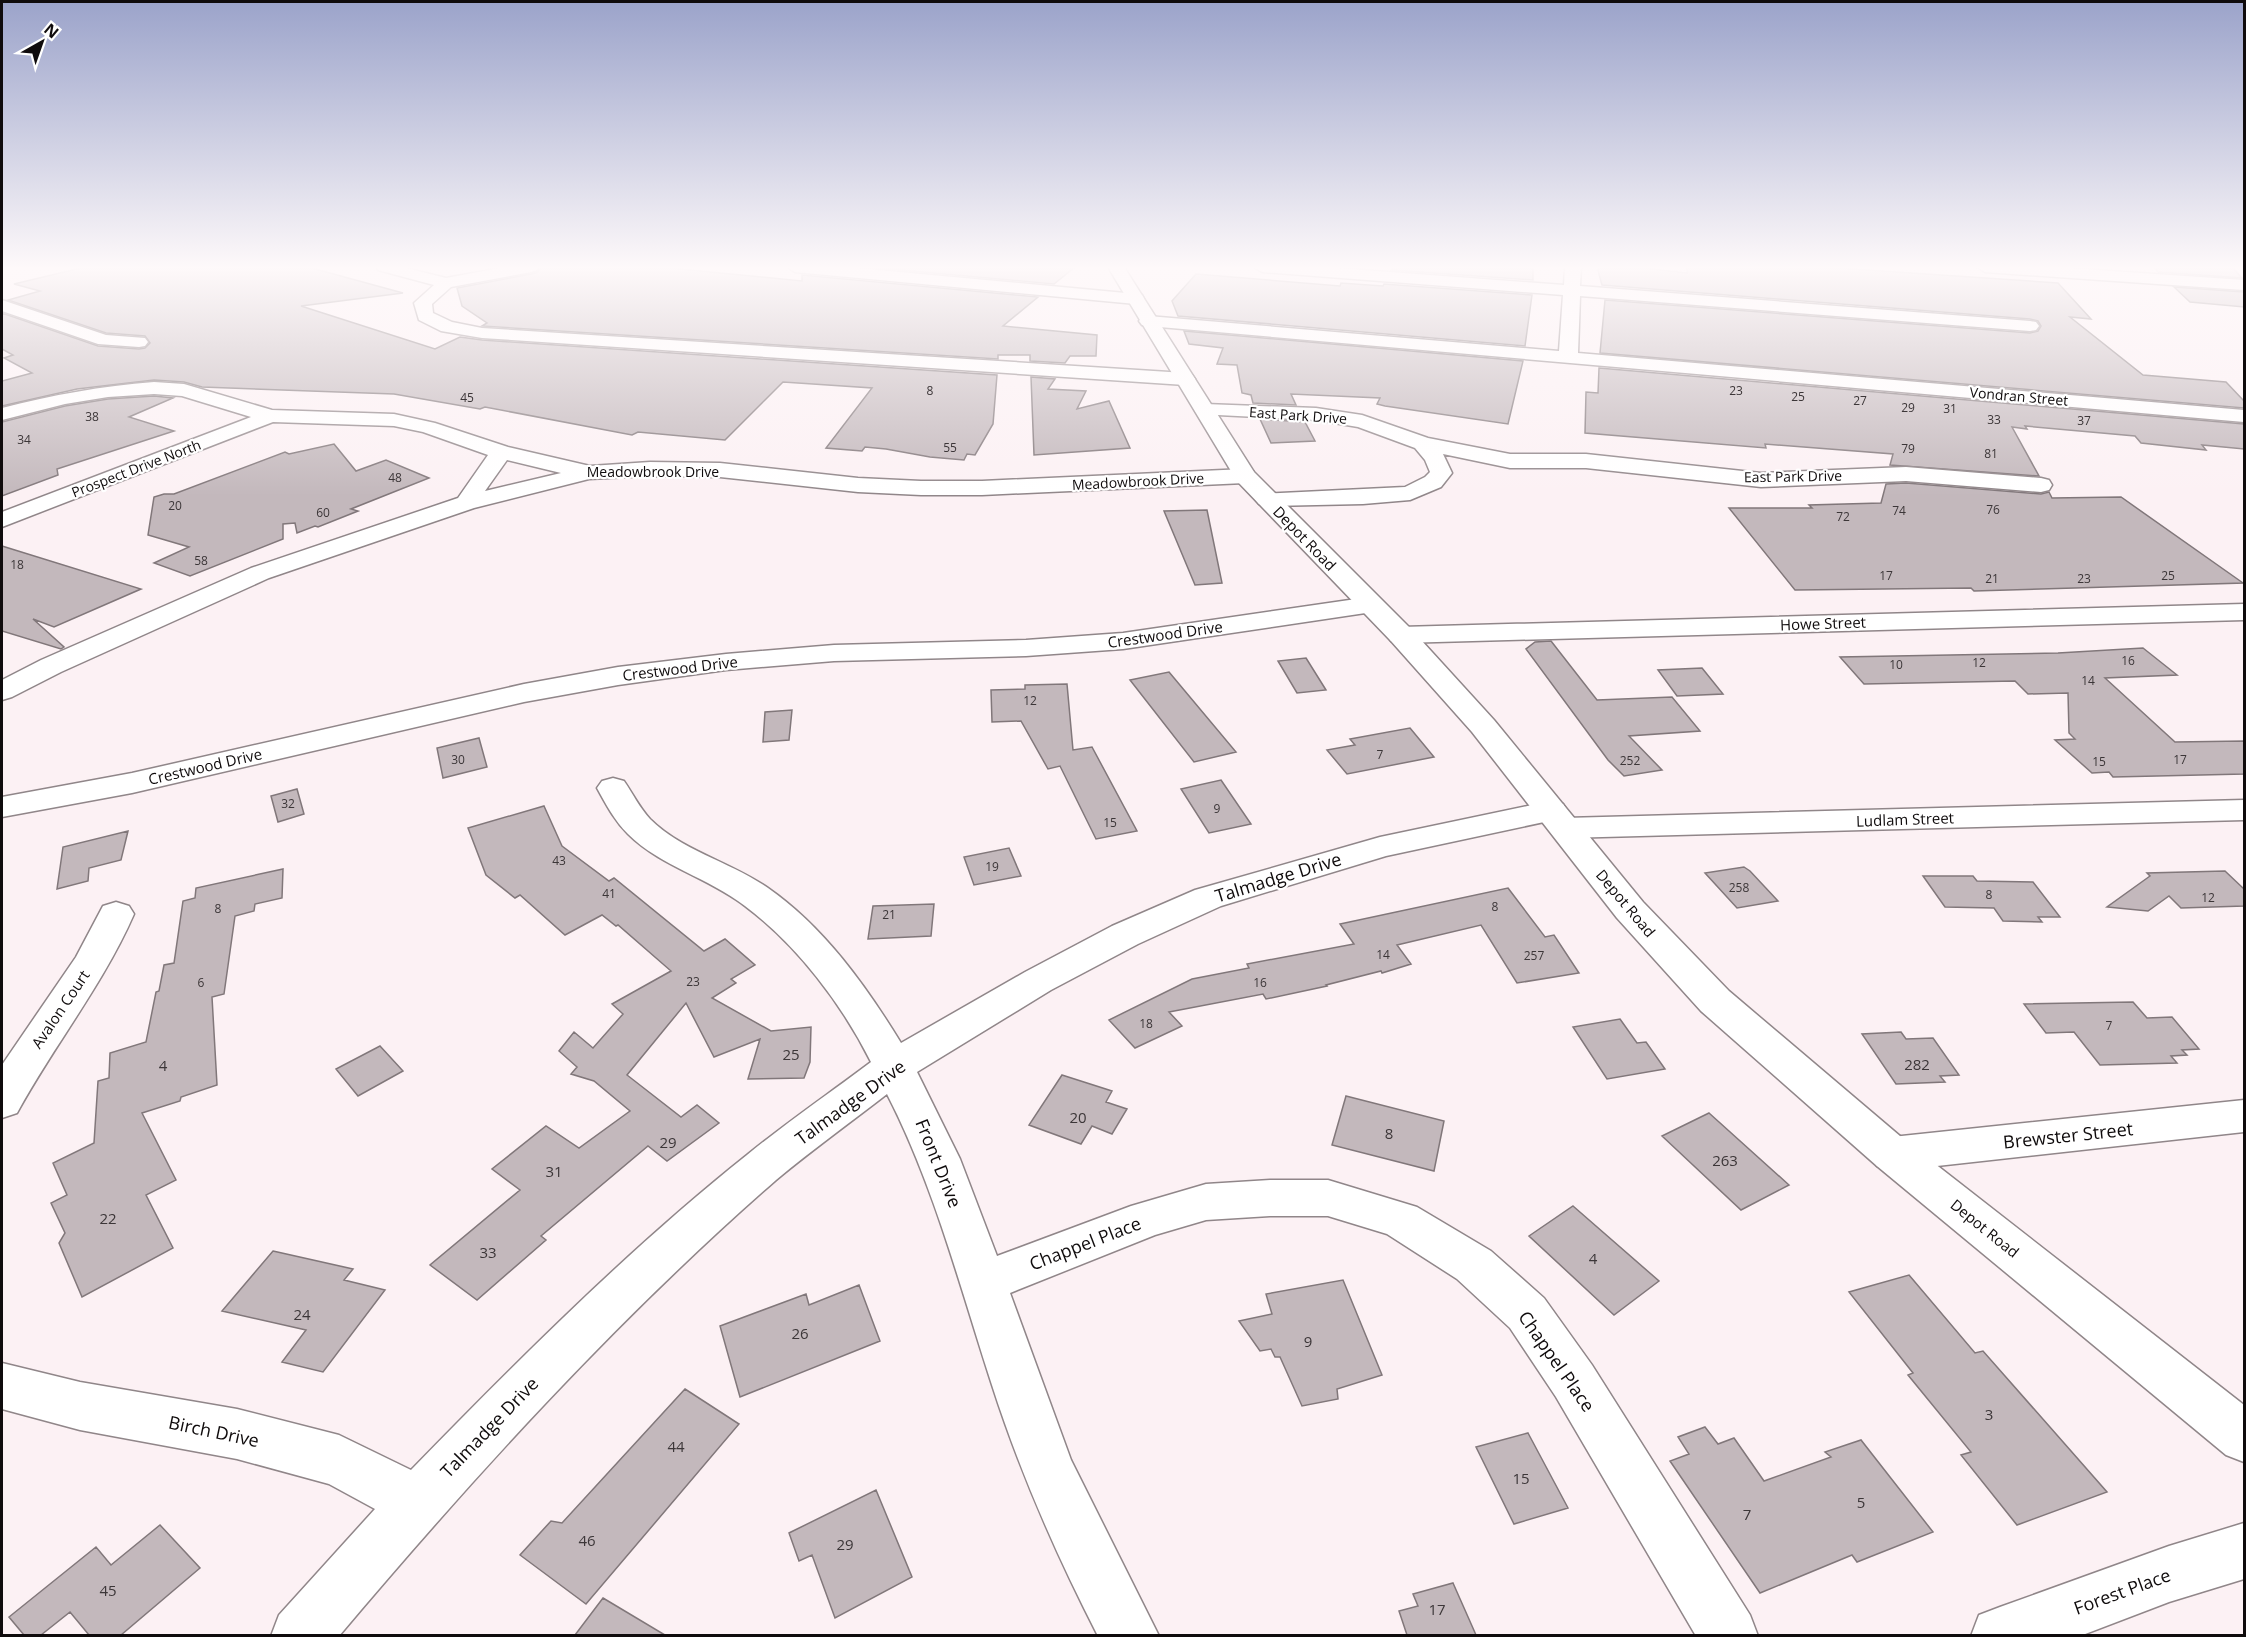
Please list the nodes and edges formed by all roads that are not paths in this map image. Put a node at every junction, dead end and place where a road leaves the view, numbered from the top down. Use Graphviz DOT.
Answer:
graph roads {
  1 [pos="641,343"];
  2 [pos="1163,343"];
  3 [pos="1445,343"];
  4 [pos="1569,343"];
  5 [pos="1568,357"];
  6 [pos="1185,379"];
  7 [pos="1205,410"];
  8 [pos="2,414"];
  9 [pos="271,416"];
  10 [pos="2244,416"];
  11 [pos="1423,442"];
  12 [pos="501,452"];
  13 [pos="1510,460"];
  14 [pos="590,472"];
  15 [pos="1433,482"];
  16 [pos="2041,485"];
  17 [pos="1256,487"];
  18 [pos="466,503"];
  19 [pos="2,520"];
  20 [pos="1370,604"];
  21 [pos="2244,612"];
  22 [pos="1401,635"];
  23 [pos="2,691"];
  24 [pos="613,788"];
  25 [pos="2,807"];
  26 [pos="2244,810"];
  27 [pos="1558,819"];
  28 [pos="116,914"];
  29 [pos="896,1066"];
  30 [pos="2,1102"];
  31 [pos="2244,1116"];
  32 [pos="1892,1154"];
  33 [pos="984,1282"];
  34 [pos="2,1386"];
  35 [pos="2244,1437"];
  36 [pos="417,1502"];
  37 [pos="2244,1551"];
  38 [pos="300,1635"];
  39 [pos="1130,1635"];
  40 [pos="1729,1635"];
  41 [pos="2000,1635"];
  1 -- 6 [label="street"];
  2 -- 6 [label="street, Depot Road"];
  3 -- 5 [label="street, Vondran Street"];
  4 -- 5 [label="street"];
  5 -- 10 [label="street, Vondran Street"];
  6 -- 7 [label="street, Depot Road"];
  7 -- 11 [label="street, East Park Drive"];
  7 -- 17 [label="street, Depot Road"];
  8 -- 9 [label="street, Meadowbrook Drive"];
  9 -- 12 [label="street, Meadowbrook Drive"];
  9 -- 19 [label="street, Prospect Drive North"];
  11 -- 13 [label="street, East Park Drive"];
  11 -- 15 [label="street"];
  12 -- 14 [label="street, Meadowbrook Drive"];
  12 -- 18 [label="street"];
  13 -- 15 [label="street, East Park Drive"];
  13 -- 16 [label="street, East Park Drive"];
  14 -- 17 [label="street, Meadowbrook Drive"];
  14 -- 18 [label="street"];
  15 -- 17 [label="street, East Park Drive"];
  17 -- 20 [label="street, Depot Road"];
  18 -- 23 [label="street"];
  20 -- 22 [label="street, Depot Road"];
  20 -- 25 [label="street, Crestwood Drive"];
  21 -- 22 [label="street, Howe Street"];
  22 -- 27 [label="street, Depot Road"];
  24 -- 29 [label="street, Front Drive"];
  26 -- 27 [label="street, Ludlam Street"];
  27 -- 29 [label="street, Talmadge Drive"];
  27 -- 32 [label="street, Depot Road"];
  28 -- 30 [label="street, Avalon Court"];
  29 -- 33 [label="street, Front Drive"];
  29 -- 36 [label="street, Talmadge Drive"];
  31 -- 32 [label="street, Brewster Street"];
  32 -- 35 [label="street, Depot Road"];
  33 -- 39 [label="street, Front Drive"];
  33 -- 40 [label="street, Chappel Place"];
  34 -- 36 [label="street, Birch Drive"];
  36 -- 38 [label="street, Talmadge Drive"];
  37 -- 41 [label="street, Forest Place"];
}
